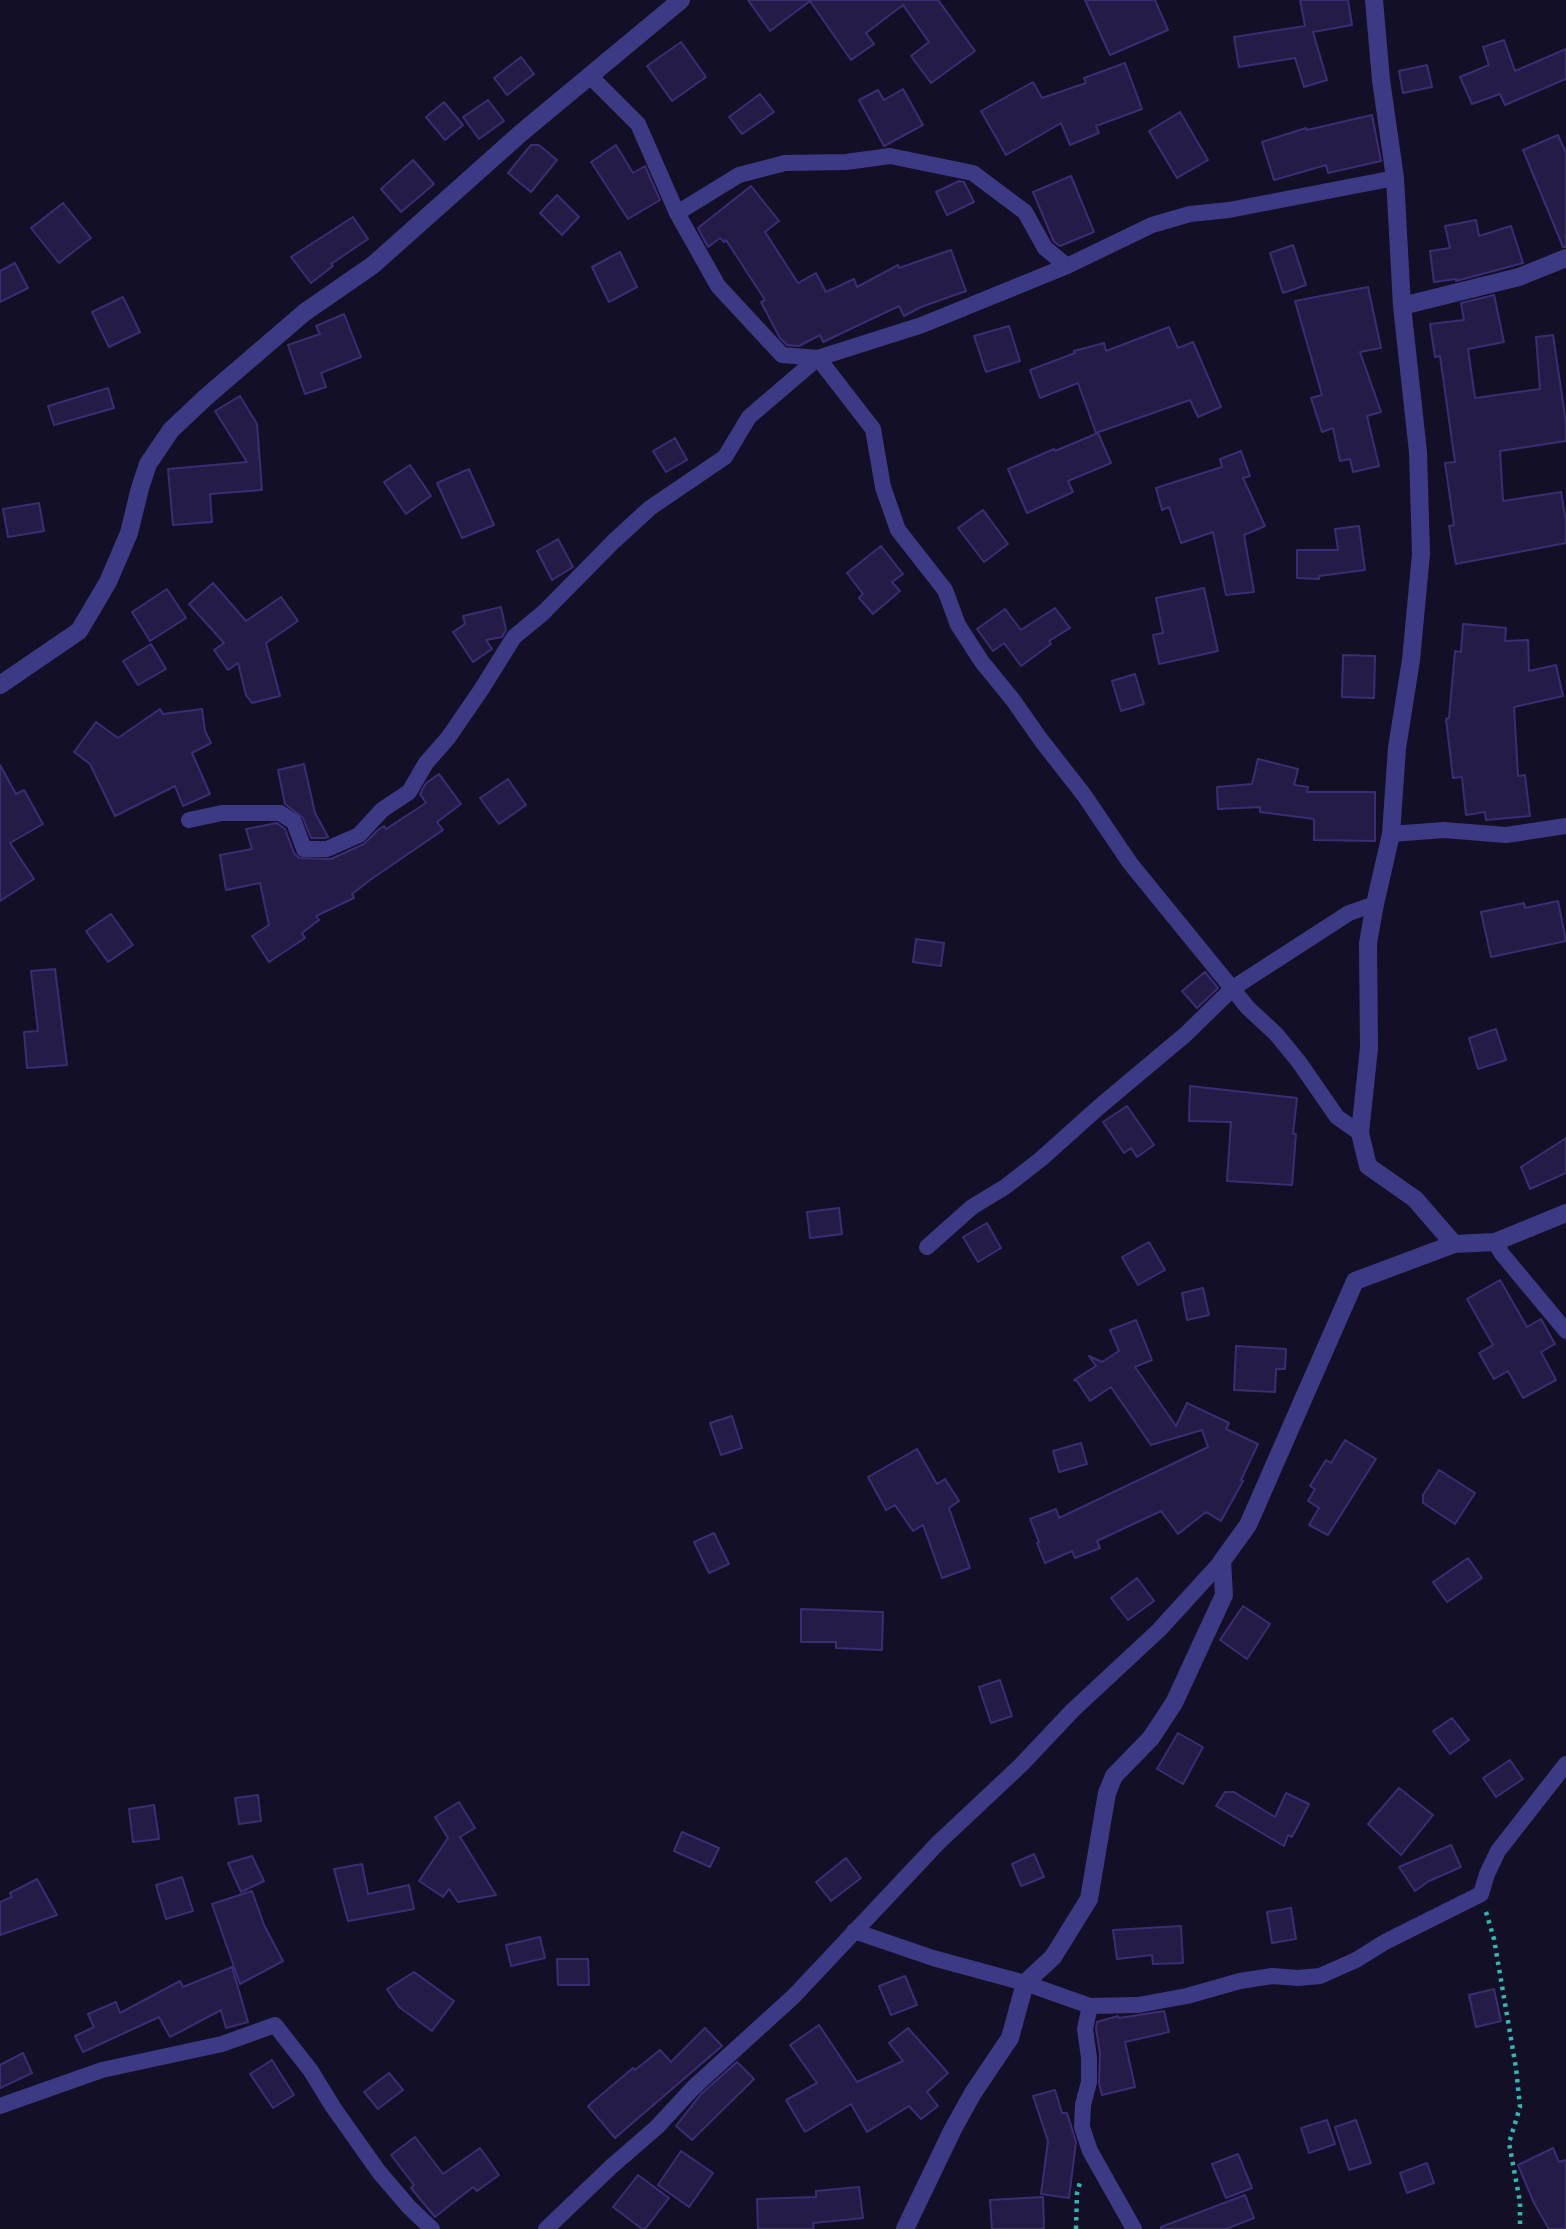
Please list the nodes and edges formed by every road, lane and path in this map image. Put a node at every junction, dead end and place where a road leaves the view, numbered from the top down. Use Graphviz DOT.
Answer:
graph roads {
  1 [pos="681,0"];
  2 [pos="1374,0"];
  3 [pos="590,76"];
  4 [pos="1395,178"];
  5 [pos="677,212"];
  6 [pos="1566,258"];
  7 [pos="1067,266"];
  8 [pos="1402,306"];
  9 [pos="818,358"];
  10 [pos="0,685"];
  11 [pos="188,820"];
  12 [pos="1566,826"];
  13 [pos="1391,834"];
  14 [pos="1375,904"];
  15 [pos="1233,988"];
  16 [pos="1360,1133"];
  17 [pos="1566,1213"];
  18 [pos="1495,1242"];
  19 [pos="1454,1244"];
  20 [pos="927,1247"];
  21 [pos="1566,1331"];
  22 [pos="1222,1561"];
  23 [pos="1566,1765"];
  24 [pos="1481,1895"];
  25 [pos="854,1931"];
  26 [pos="1025,1983"];
  27 [pos="1090,2006"];
  28 [pos="0,2106"];
  29 [pos="1090,2151"];
  30 [pos="432,2229"];
  31 [pos="546,2229"];
  32 [pos="905,2229"];
  33 [pos="1076,2229"];
  34 [pos="1134,2229"];
  35 [pos="1520,2229"];
  1 -- 3 [label="street"];
  2 -- 4 [label="street"];
  3 -- 5 [label="lane"];
  3 -- 10 [label="street"];
  4 -- 7 [label="lane"];
  4 -- 8 [label="street"];
  5 -- 7 [label="lane"];
  5 -- 9 [label="lane"];
  6 -- 8 [label="street"];
  7 -- 9 [label="lane"];
  8 -- 13 [label="street"];
  9 -- 11 [label="lane"];
  9 -- 15 [label="lane"];
  12 -- 13 [label="lane"];
  13 -- 14 [label="street"];
  14 -- 15 [label="lane"];
  14 -- 16 [label="street"];
  15 -- 16 [label="lane"];
  15 -- 20 [label="lane"];
  16 -- 19 [label="street"];
  17 -- 18 [label="street"];
  18 -- 19 [label="street"];
  18 -- 21 [label="lane"];
  19 -- 22 [label="street"];
  22 -- 25 [label="lane"];
  22 -- 26 [label="street"];
  23 -- 24 [label="lane"];
  24 -- 27 [label="lane"];
  24 -- 35 [label="path"];
  25 -- 26 [label="lane"];
  25 -- 31 [label="lane"];
  26 -- 27 [label="lane"];
  26 -- 32 [label="street"];
  27 -- 29 [label="lane"];
  28 -- 30 [label="lane"];
  29 -- 33 [label="path"];
  29 -- 34 [label="lane"];
}
